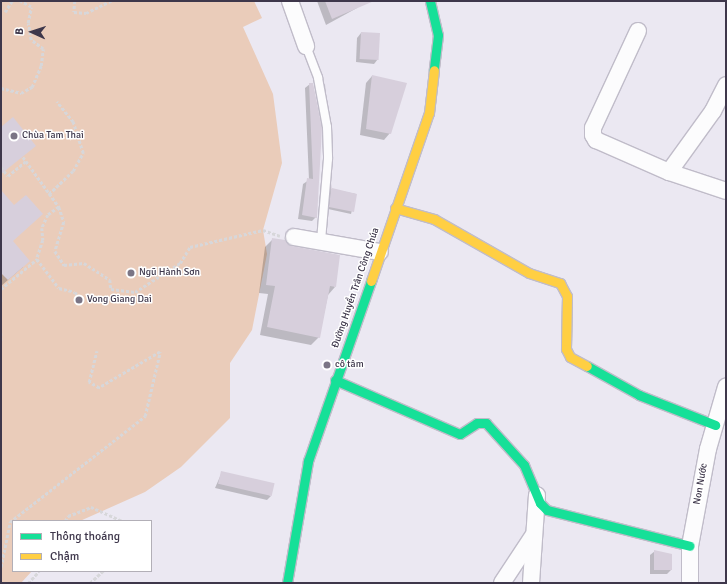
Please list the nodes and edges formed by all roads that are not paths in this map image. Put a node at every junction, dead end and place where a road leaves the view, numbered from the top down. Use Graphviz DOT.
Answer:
graph roads {
  1 [pos="290,1"];
  2 [pos="430,1"];
  3 [pos="638,31"];
  4 [pos="306,46"];
  5 [pos="726,85"];
  6 [pos="669,172"];
  7 [pos="726,191"];
  8 [pos="395,208"];
  9 [pos="294,237"];
  10 [pos="320,241"];
  11 [pos="380,252"];
  12 [pos="335,380"];
  13 [pos="726,387"];
  14 [pos="715,425"];
  15 [pos="537,495"];
  16 [pos="534,534"];
  17 [pos="690,546"];
  18 [pos="288,583"];
  19 [pos="502,583"];
  20 [pos="531,583"];
  21 [pos="690,583"];
  1 -- 4 [label="street"];
  2 -- 8 [label="street, Đường Huyền Trân Công Chúa"];
  3 -- 6 [label="street"];
  4 -- 10 [label="lane"];
  5 -- 6 [label="street"];
  6 -- 7 [label="street"];
  8 -- 11 [label="street, Đường Huyền Trân Công Chúa"];
  8 -- 14 [label="street"];
  9 -- 10 [label="street"];
  10 -- 11 [label="street"];
  11 -- 12 [label="street, Đường Huyền Trân Công Chúa"];
  12 -- 15 [label="street"];
  12 -- 18 [label="street, Đường Huyền Trân Công Chúa"];
  13 -- 14 [label="street, Non Nước"];
  14 -- 17 [label="street, Non Nước"];
  15 -- 16 [label="street"];
  15 -- 17 [label="street"];
  16 -- 19 [label="street"];
  16 -- 20 [label="street"];
  17 -- 21 [label="street, Non Nước"];
}
